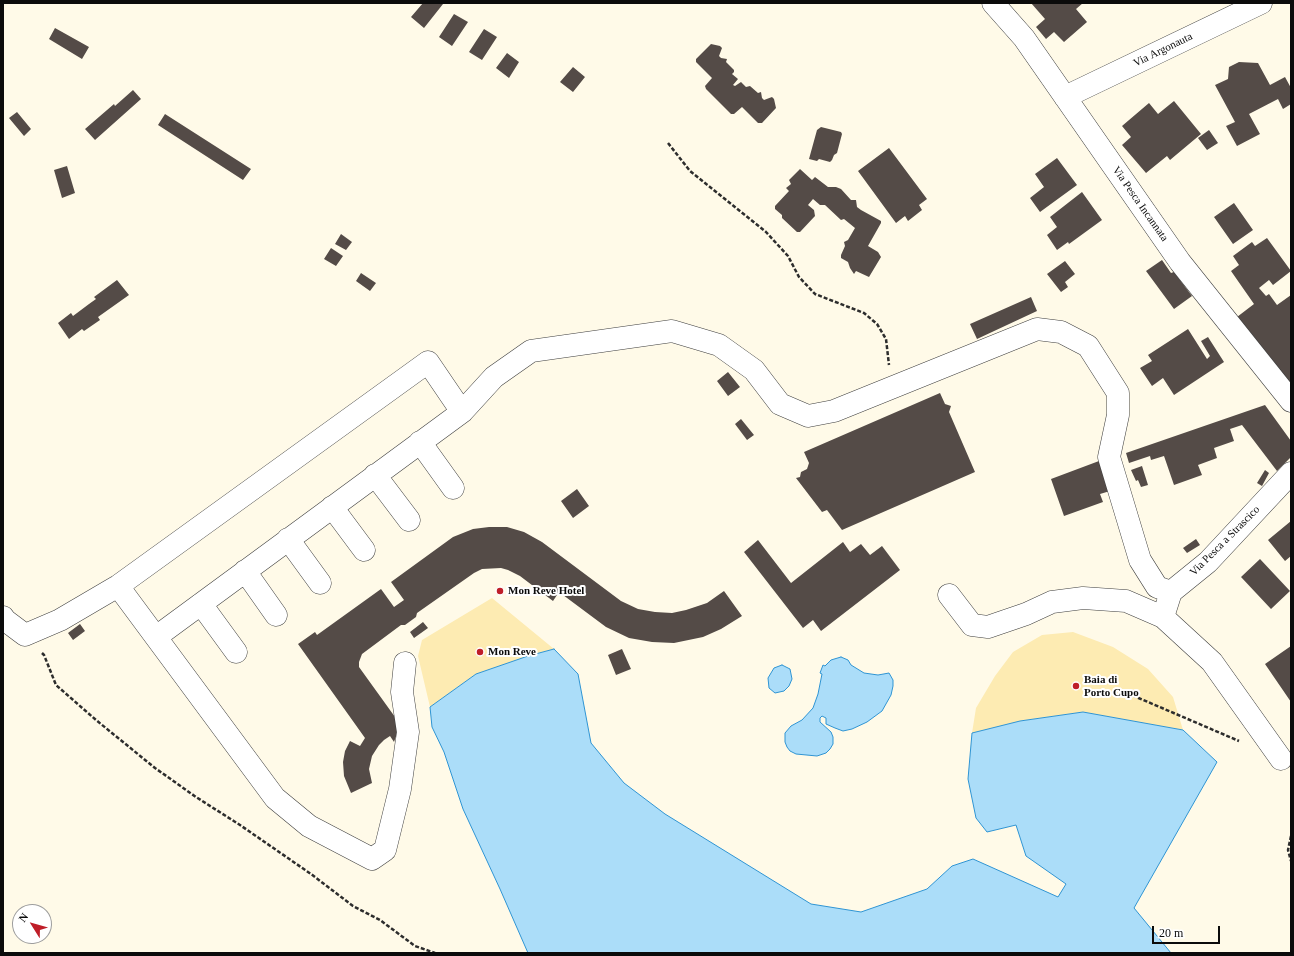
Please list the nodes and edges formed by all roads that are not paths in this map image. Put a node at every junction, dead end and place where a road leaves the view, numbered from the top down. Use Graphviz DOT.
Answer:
graph roads {
  1 [pos="993,3"];
  2 [pos="1261,3"];
  3 [pos="1065,97"];
  4 [pos="1291,401"];
  5 [pos="462,412"];
  6 [pos="420,442"];
  7 [pos="1291,473"];
  8 [pos="375,475"];
  9 [pos="453,488"];
  10 [pos="332,507"];
  11 [pos="409,520"];
  12 [pos="288,539"];
  13 [pos="364,550"];
  14 [pos="245,571"];
  15 [pos="320,583"];
  16 [pos="118,586"];
  17 [pos="1171,592"];
  18 [pos="950,594"];
  19 [pos="200,604"];
  20 [pos="276,615"];
  21 [pos="3,617"];
  22 [pos="1163,617"];
  23 [pos="156,637"];
  24 [pos="236,652"];
  25 [pos="405,664"];
  26 [pos="1281,759"];
  1 -- 3 [label="street, Via Pesca Incannata"];
  2 -- 3 [label="street, Via Argonauta"];
  3 -- 4 [label="street, Via Pesca Incannata"];
  5 -- 6 [label="street"];
  5 -- 16 [label="street"];
  5 -- 17 [label="street"];
  6 -- 8 [label="street"];
  6 -- 9 [label="street"];
  7 -- 17 [label="street, Via Pesca a Strascico"];
  8 -- 10 [label="street"];
  8 -- 11 [label="street"];
  10 -- 12 [label="street"];
  10 -- 13 [label="street"];
  12 -- 14 [label="street"];
  12 -- 15 [label="street"];
  14 -- 19 [label="street"];
  14 -- 20 [label="street"];
  16 -- 21 [label="street"];
  16 -- 23 [label="street"];
  17 -- 22 [label="street"];
  18 -- 22 [label="street"];
  19 -- 23 [label="street"];
  19 -- 24 [label="street"];
  22 -- 26 [label="street"];
  23 -- 25 [label="street"];
}
